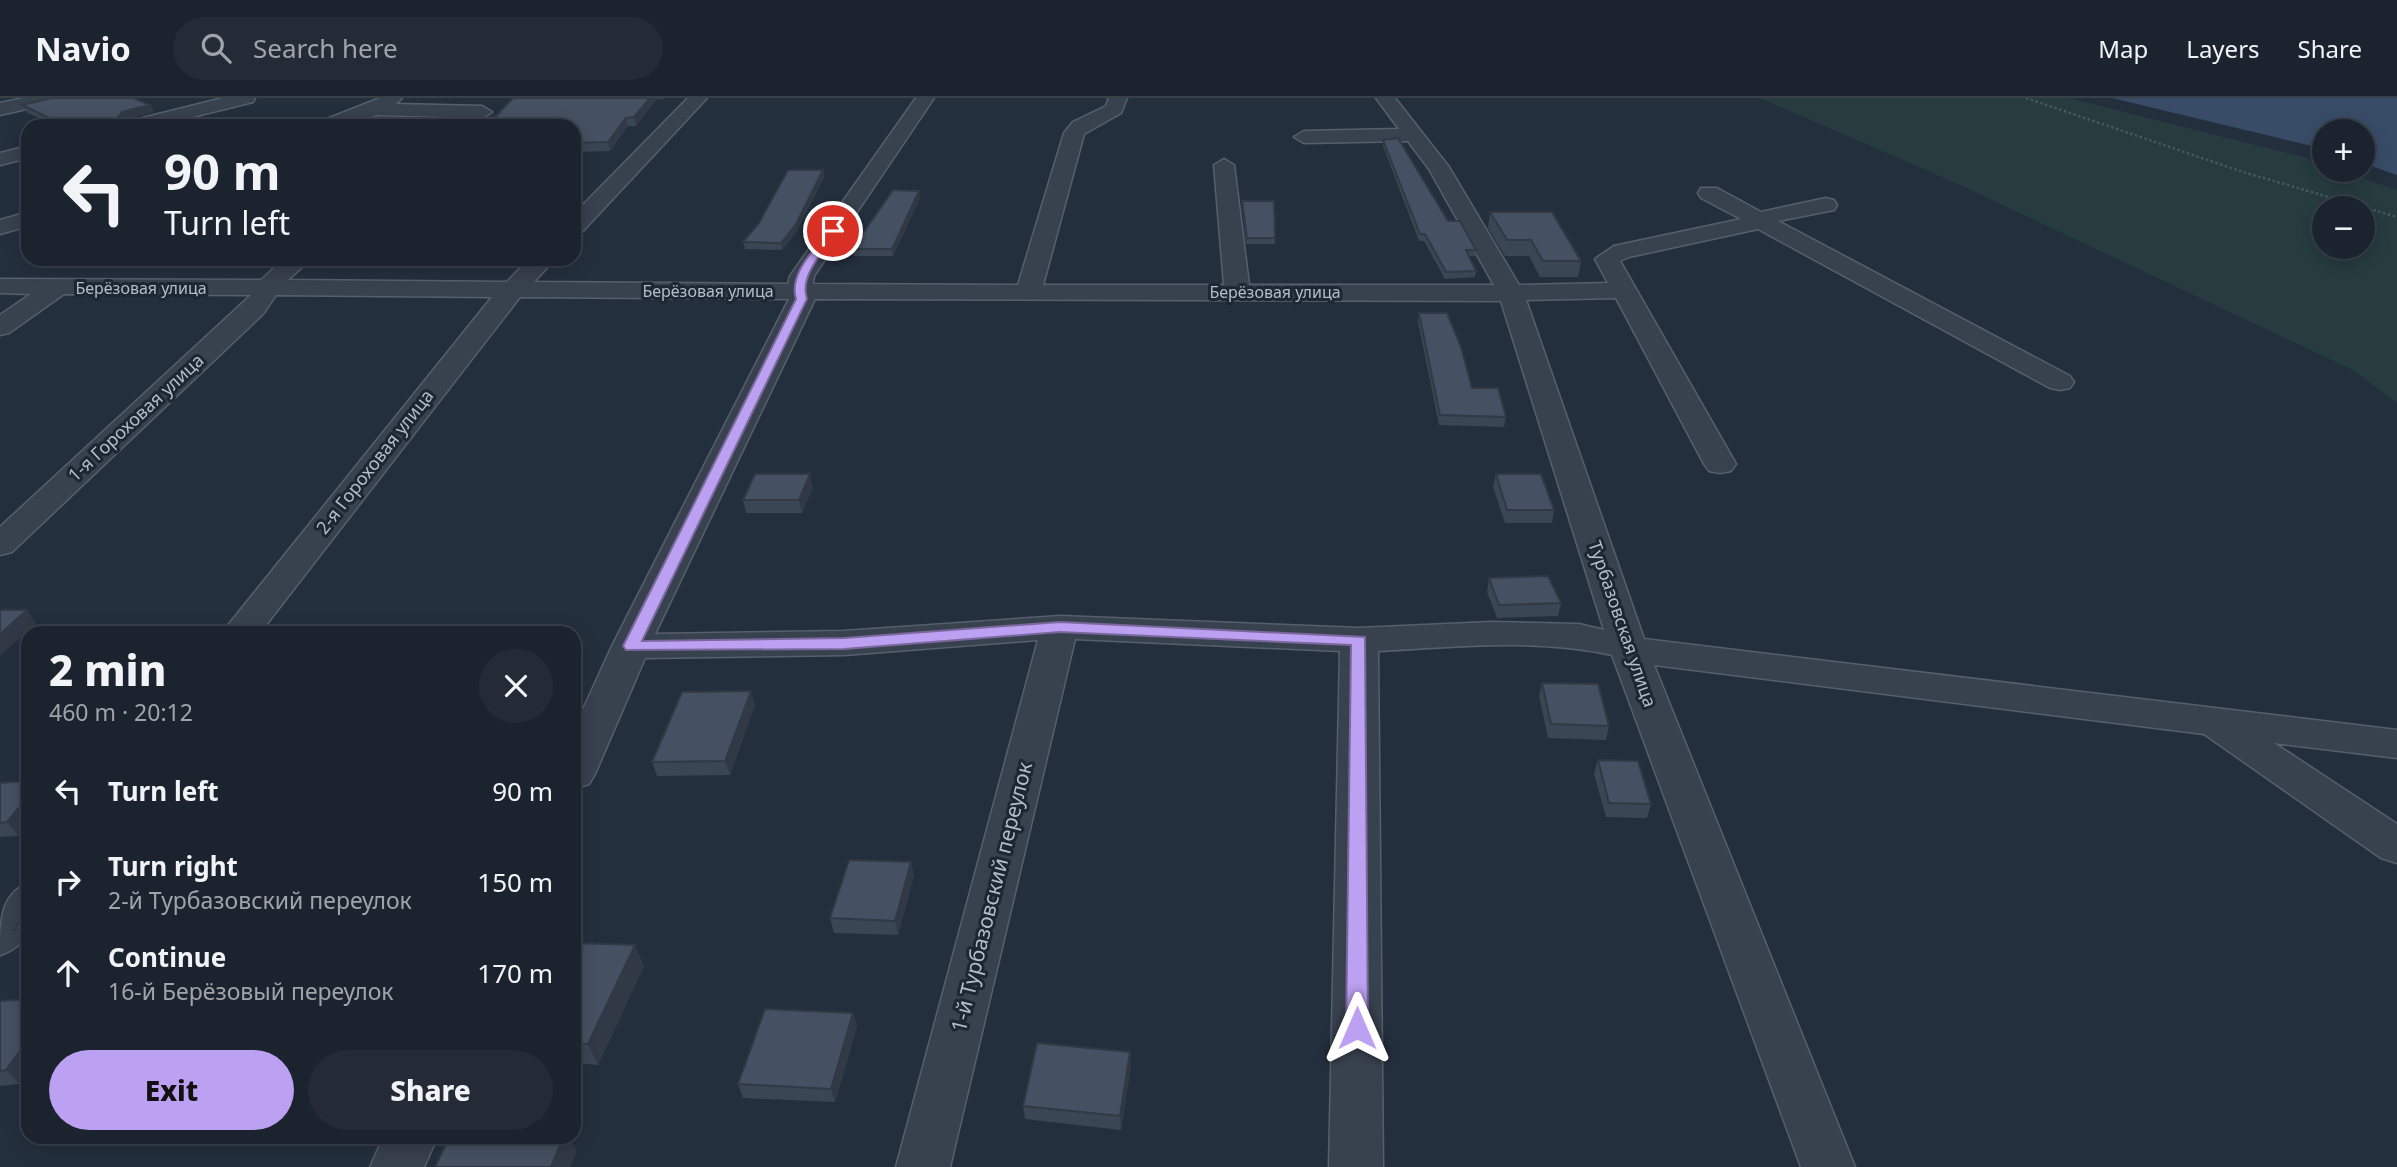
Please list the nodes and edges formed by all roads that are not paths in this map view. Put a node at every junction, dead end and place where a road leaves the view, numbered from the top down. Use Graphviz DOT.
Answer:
graph roads {
  1 [pos="50,98"];
  2 [pos="246,98"];
  3 [pos="393,98"];
  4 [pos="500,98"];
  5 [pos="698,98"];
  6 [pos="925,98"];
  7 [pos="1118,98"];
  8 [pos="1385,98"];
  9 [pos="374,109"];
  10 [pos="0,110"];
  11 [pos="482,112"];
  12 [pos="161,119"];
  13 [pos="346,119"];
  14 [pos="474,119"];
  15 [pos="1415,135"];
  16 [pos="1304,137"];
  17 [pos="21,154"];
  18 [pos="0,159"];
  19 [pos="1224,165"];
  20 [pos="1709,193"];
  21 [pos="1826,205"];
  22 [pos="581,219"];
  23 [pos="21,221"];
  24 [pos="1761,221"];
  25 [pos="0,227"];
  26 [pos="291,266"];
  27 [pos="536,266"];
  28 [pos="0,286"];
  29 [pos="57,287"];
  30 [pos="267,288"];
  31 [pos="1623,290"];
  32 [pos="512,291"];
  33 [pos="799,291"];
  34 [pos="1237,292"];
  35 [pos="1527,292"];
  36 [pos="1028,293"];
  37 [pos="0,327"];
  38 [pos="2060,382"];
  39 [pos="1720,464"];
  40 [pos="0,545"];
  41 [pos="245,626"];
  42 [pos="1060,627"];
  43 [pos="1359,640"];
  44 [pos="631,646"];
  45 [pos="1628,647"];
  46 [pos="2214,722"];
  47 [pos="2397,744"];
  48 [pos="581,758"];
  49 [pos="2397,846"];
  50 [pos="21,910"];
  51 [pos="0,936"];
  52 [pos="407,1144"];
  53 [pos="397,1167"];
  54 [pos="923,1167"];
  55 [pos="1356,1167"];
  56 [pos="1828,1167"];
  1 -- 10 [label="street"];
  2 -- 12 [label="street"];
  3 -- 9 [label="street"];
  4 -- 11 [label="street"];
  5 -- 22 [label="street"];
  6 -- 33 [label="street"];
  7 -- 36 [label="street"];
  8 -- 15 [label="street, Турбазовская улица"];
  9 -- 11 [label="street"];
  9 -- 13 [label="street"];
  11 -- 14 [label="street"];
  15 -- 16 [label="street"];
  15 -- 35 [label="street, Турбазовская улица"];
  17 -- 18 [label="street"];
  19 -- 34 [label="street"];
  20 -- 24 [label="street"];
  21 -- 24 [label="street"];
  23 -- 25 [label="street"];
  24 -- 31 [label="street"];
  24 -- 38 [label="street"];
  26 -- 30 [label="street, 1-я Гороховая улица"];
  27 -- 32 [label="street, 2-я Гороховая улица"];
  28 -- 29 [label="street, Берёзовая улица"];
  29 -- 30 [label="street, Берёзовая улица"];
  29 -- 37 [label="street"];
  30 -- 32 [label="street, Берёзовая улица"];
  30 -- 40 [label="street, 1-я Гороховая улица"];
  31 -- 35 [label="street, Берёзовая улица"];
  31 -- 39 [label="street"];
  32 -- 33 [label="street, Берёзовая улица"];
  32 -- 41 [label="street, 2-я Гороховая улица"];
  33 -- 36 [label="street, Берёзовая улица"];
  33 -- 44 [label="street"];
  34 -- 35 [label="street, Берёзовая улица"];
  34 -- 36 [label="street, Берёзовая улица"];
  35 -- 45 [label="street, Турбазовская улица"];
  42 -- 43 [label="street"];
  42 -- 44 [label="street"];
  42 -- 54 [label="street, 1-й Турбазовский переулок"];
  43 -- 45 [label="street"];
  43 -- 55 [label="street"];
  44 -- 48 [label="street"];
  45 -- 46 [label="street"];
  45 -- 56 [label="street, Турбазовская улица"];
  46 -- 47 [label="street"];
  46 -- 49 [label="street"];
  50 -- 51 [label="street"];
  52 -- 53 [label="street"];
}
